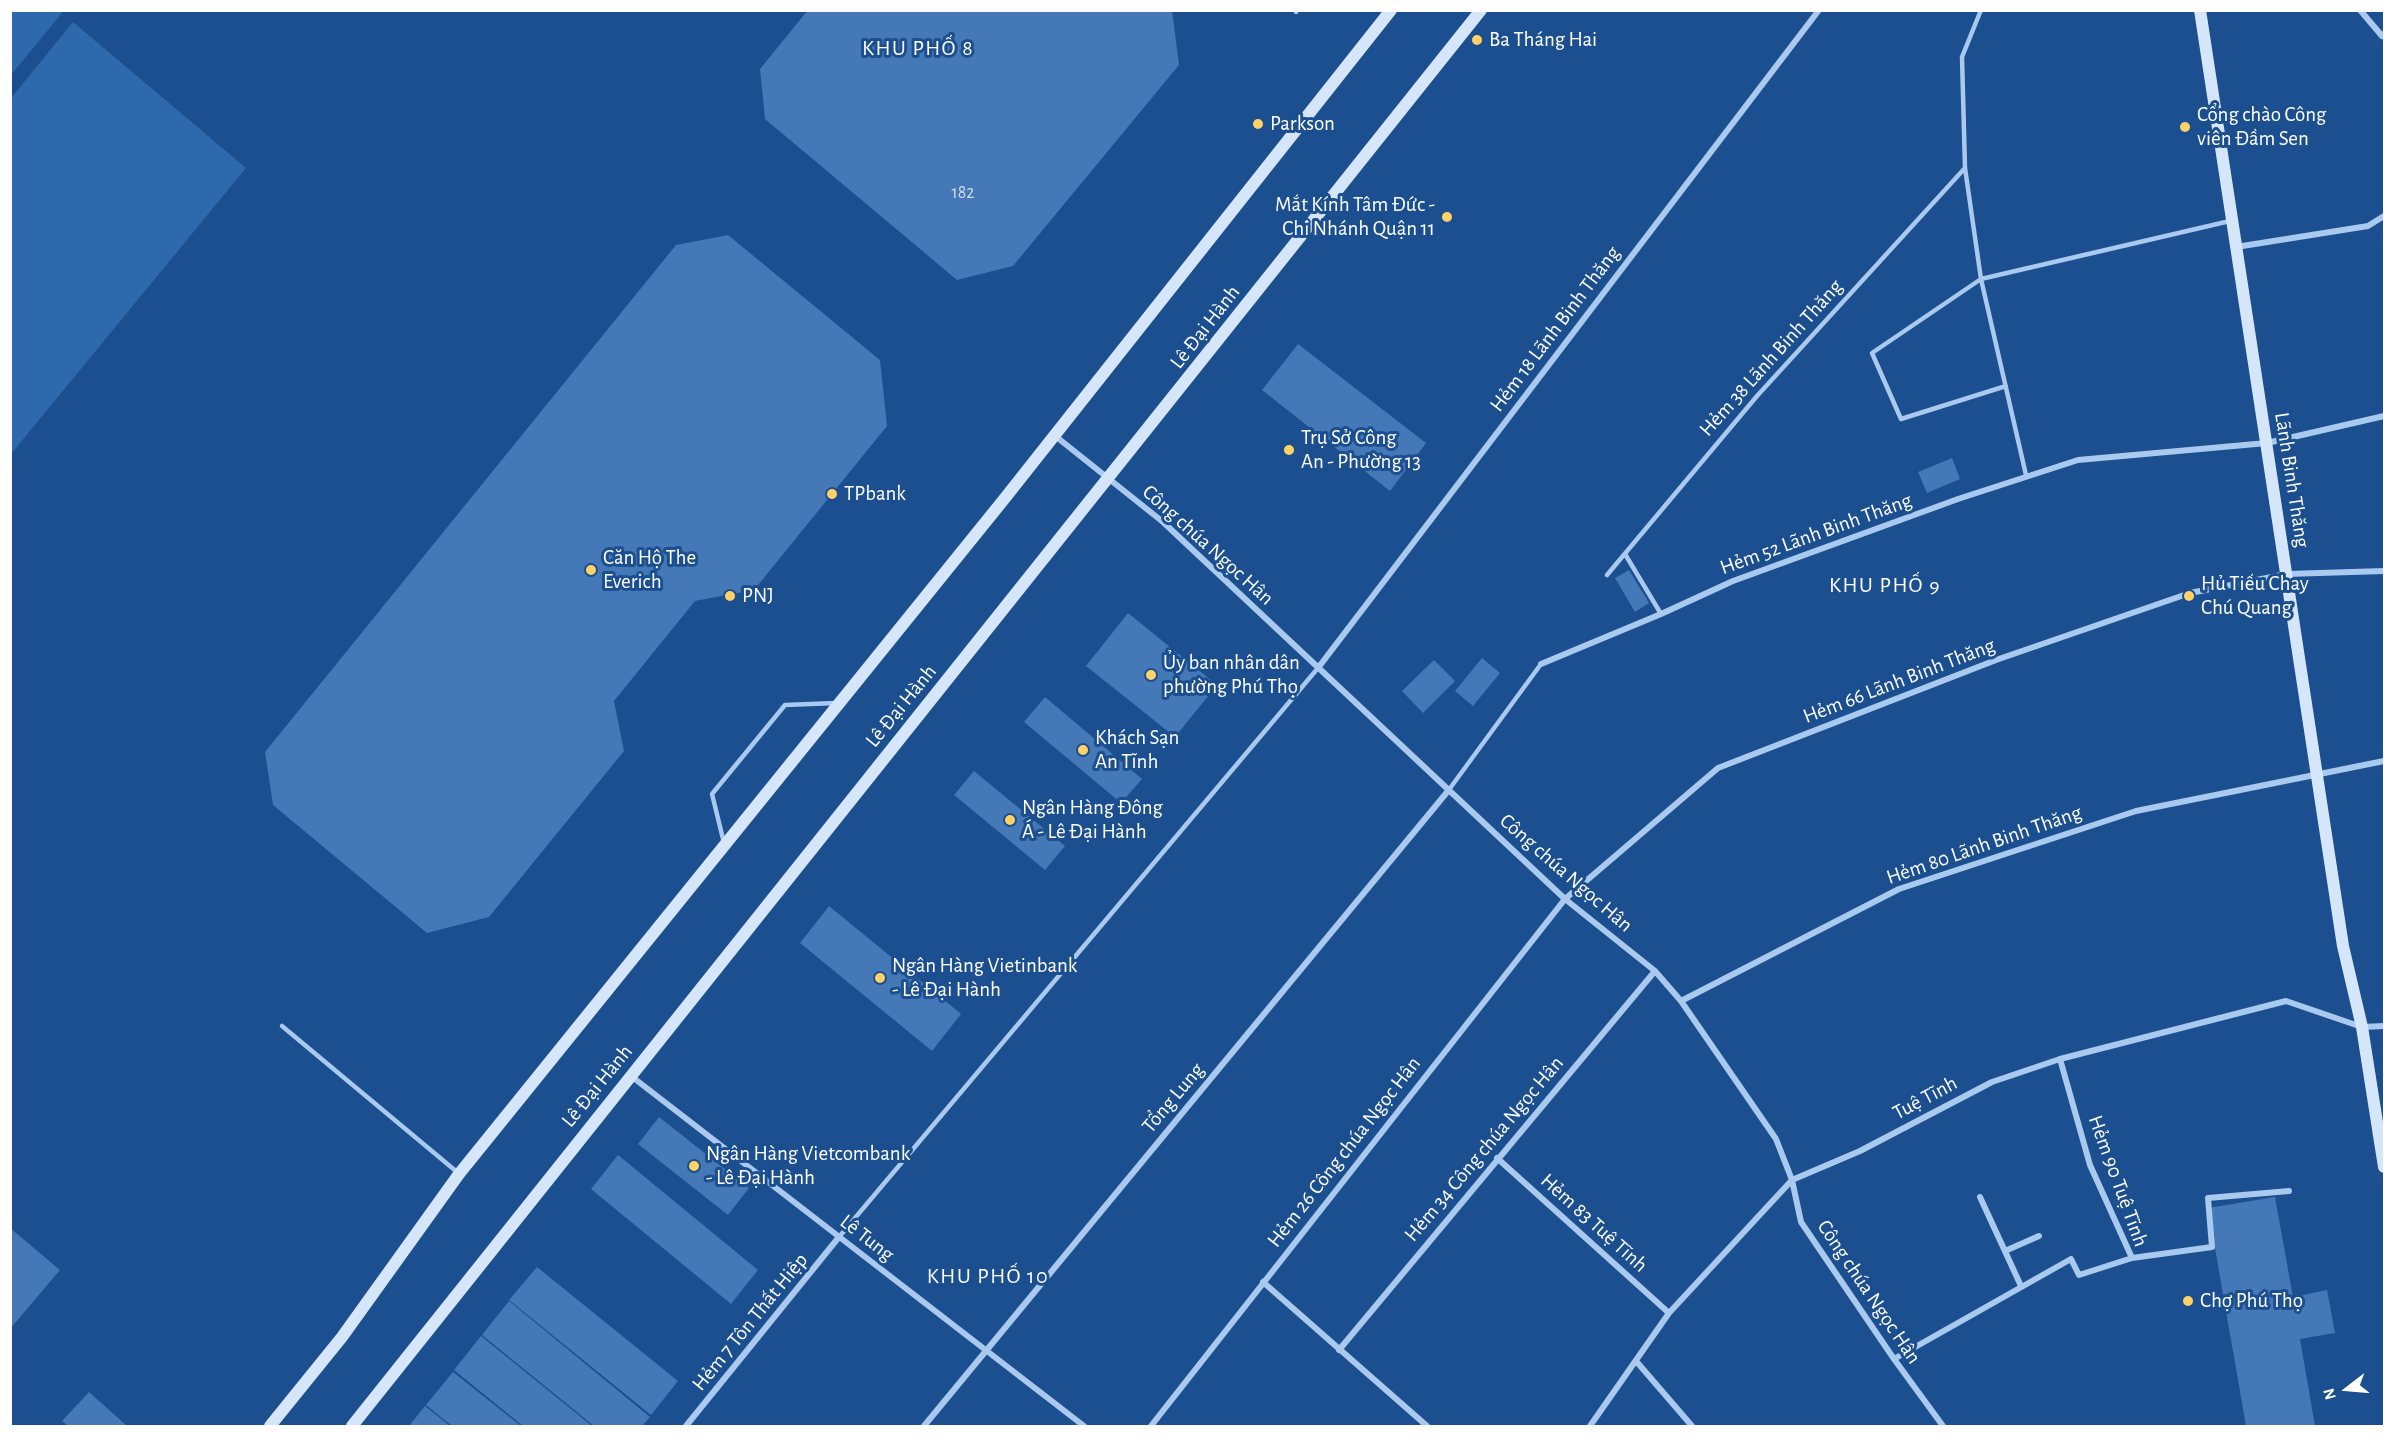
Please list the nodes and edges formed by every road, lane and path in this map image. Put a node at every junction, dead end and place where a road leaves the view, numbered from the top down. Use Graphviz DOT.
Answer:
graph roads {
  1 [pos="1391,10"];
  2 [pos="1481,10"];
  3 [pos="1819,10"];
  4 [pos="1981,10"];
  5 [pos="2200,10"];
  6 [pos="2361,10"];
  7 [pos="2385,34"];
  8 [pos="1965,168"];
  9 [pos="2385,216"];
  10 [pos="2233,221"];
  11 [pos="2236,246"];
  12 [pos="1981,279"];
  13 [pos="2006,386"];
  14 [pos="2385,416"];
  15 [pos="1054,435"];
  16 [pos="2267,442"];
  17 [pos="2026,475"];
  18 [pos="1109,478"];
  19 [pos="1624,554"];
  20 [pos="2385,571"];
  21 [pos="2287,574"];
  22 [pos="1607,575"];
  23 [pos="1661,614"];
  24 [pos="1541,663"];
  25 [pos="1318,668"];
  26 [pos="839,703"];
  27 [pos="2385,761"];
  28 [pos="2318,774"];
  29 [pos="1448,791"];
  30 [pos="725,844"];
  31 [pos="1564,899"];
  32 [pos="1655,971"];
  33 [pos="1681,1002"];
  34 [pos="282,1026"];
  35 [pos="2385,1026"];
  36 [pos="2362,1027"];
  37 [pos="2060,1059"];
  38 [pos="630,1076"];
  39 [pos="1497,1158"];
  40 [pos="2385,1167"];
  41 [pos="459,1174"];
  42 [pos="1792,1180"];
  43 [pos="2289,1191"];
  44 [pos="1980,1197"];
  45 [pos="2039,1236"];
  46 [pos="839,1237"];
  47 [pos="2005,1251"];
  48 [pos="2132,1258"];
  49 [pos="1263,1282"];
  50 [pos="2022,1286"];
  51 [pos="1669,1312"];
  52 [pos="985,1350"];
  53 [pos="1339,1350"];
  54 [pos="1894,1359"];
  55 [pos="1636,1361"];
  56 [pos="270,1426"];
  57 [pos="351,1426"];
  58 [pos="686,1426"];
  59 [pos="924,1426"];
  60 [pos="1084,1426"];
  61 [pos="1151,1426"];
  62 [pos="1427,1426"];
  63 [pos="1590,1426"];
  64 [pos="1692,1426"];
  65 [pos="1943,1426"];
  1 -- 15 [label="main road"];
  2 -- 18 [label="main road, Lê Đại Hành"];
  3 -- 25 [label="street, Hẻm 18 Lãnh Binh Thăng"];
  4 -- 8 [label="lane"];
  5 -- 10 [label="main road, Lãnh Binh Thăng"];
  6 -- 7 [label="street"];
  8 -- 12 [label="lane"];
  8 -- 19 [label="lane, Hẻm 38 Lãnh Binh Thăng"];
  9 -- 11 [label="street"];
  10 -- 11 [label="main road, Lãnh Binh Thăng"];
  10 -- 12 [label="lane"];
  11 -- 16 [label="main road, Lãnh Binh Thăng"];
  12 -- 13 [label="lane"];
  12 -- 13 [label="lane"];
  13 -- 17 [label="lane"];
  14 -- 16 [label="street, Hẻm 52 Lãnh Binh Thăng"];
  15 -- 18 [label="street, Công chúa Ngọc Hân"];
  15 -- 26 [label="main road"];
  16 -- 17 [label="street, Hẻm 52 Lãnh Binh Thăng"];
  16 -- 21 [label="main road, Lãnh Binh Thăng"];
  17 -- 23 [label="street, Hẻm 52 Lãnh Binh Thăng"];
  18 -- 25 [label="street, Công chúa Ngọc Hân"];
  18 -- 38 [label="main road, Lê Đại Hành"];
  19 -- 22 [label="lane, Hẻm 38 Lãnh Binh Thăng"];
  19 -- 23 [label="lane"];
  20 -- 21 [label="street, Hẻm 66 Lãnh Binh Thăng"];
  21 -- 28 [label="main road, Lãnh Binh Thăng"];
  21 -- 31 [label="street, Hẻm 66 Lãnh Binh Thăng"];
  23 -- 24 [label="street, Hẻm 52 Lãnh Binh Thăng"];
  24 -- 29 [label="lane, Hẻm 52 Lãnh Binh Thăng"];
  25 -- 29 [label="street, Công chúa Ngọc Hân"];
  25 -- 46 [label="lane"];
  26 -- 30 [label="main road"];
  26 -- 30 [label="lane"];
  27 -- 28 [label="street, Hẻm 80 Lãnh Binh Thăng"];
  28 -- 33 [label="street, Hẻm 80 Lãnh Binh Thăng"];
  28 -- 36 [label="main road, Lãnh Binh Thăng"];
  29 -- 31 [label="street, Công chúa Ngọc Hân"];
  29 -- 52 [label="street, Tổng Lung"];
  30 -- 41 [label="main road"];
  31 -- 32 [label="street, Công chúa Ngọc Hân"];
  31 -- 49 [label="street, Hẻm 26 Công chúa Ngọc Hân"];
  32 -- 33 [label="street, Công chúa Ngọc Hân"];
  32 -- 39 [label="street, Hẻm 34 Công chúa Ngọc Hân"];
  33 -- 42 [label="street, Công chúa Ngọc Hân"];
  34 -- 41 [label="lane"];
  35 -- 36 [label="street, Tuệ Tĩnh"];
  36 -- 37 [label="street, Tuệ Tĩnh"];
  36 -- 40 [label="main road, Lãnh Binh Thăng"];
  37 -- 42 [label="street, Tuệ Tĩnh"];
  37 -- 48 [label="street, Hẻm 90 Tuệ Tĩnh"];
  38 -- 46 [label="street, Lê Tung"];
  38 -- 57 [label="main road, Lê Đại Hành"];
  39 -- 51 [label="street, Hẻm 83 Tuệ Tĩnh"];
  39 -- 53 [label="street, Hẻm 34 Công chúa Ngọc Hân"];
  41 -- 56 [label="main road"];
  42 -- 51 [label="street, Tuệ Tĩnh"];
  42 -- 54 [label="street, Công chúa Ngọc Hân"];
  43 -- 48 [label="street"];
  44 -- 47 [label="street"];
  45 -- 47 [label="street"];
  46 -- 52 [label="street, Lê Tung"];
  46 -- 58 [label="street, Hẻm 7 Tôn Thất Hiệp"];
  47 -- 50 [label="street"];
  48 -- 50 [label="street, Hẻm 90 Tuệ Tĩnh"];
  49 -- 53 [label="street"];
  49 -- 61 [label="street, Hẻm 26 Công chúa Ngọc Hân"];
  50 -- 54 [label="street, Hẻm 90 Tuệ Tĩnh"];
  51 -- 55 [label="street, Tuệ Tĩnh"];
  52 -- 59 [label="street, Tổng Lung"];
  52 -- 60 [label="street, Lê Tung"];
  53 -- 62 [label="street"];
  54 -- 65 [label="street, Công chúa Ngọc Hân"];
  55 -- 63 [label="street, Tuệ Tĩnh"];
  55 -- 64 [label="street"];
}
